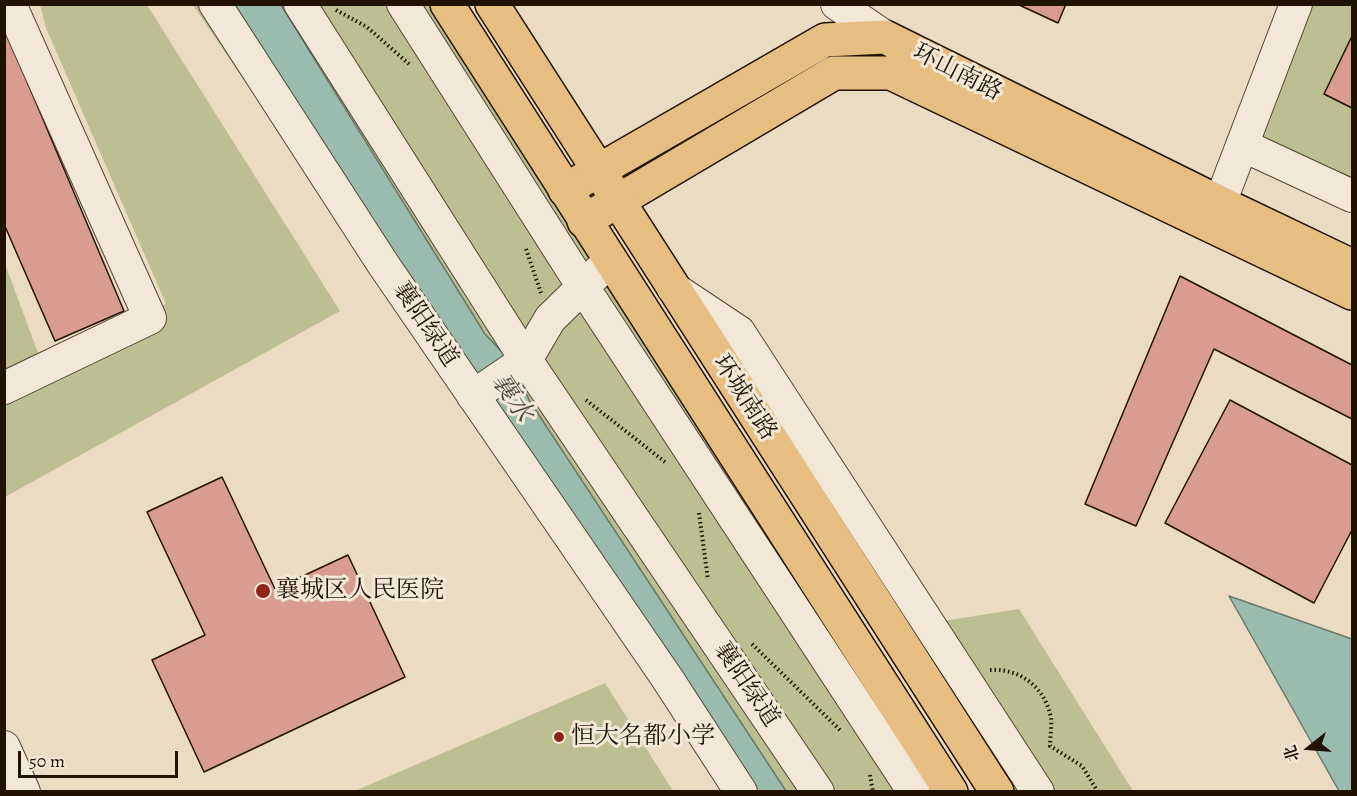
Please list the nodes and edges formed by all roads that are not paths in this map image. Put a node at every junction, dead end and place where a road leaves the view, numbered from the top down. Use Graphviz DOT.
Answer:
graph roads {
  1 [pos="10,4"];
  2 [pos="215,4"];
  3 [pos="300,4"];
  4 [pos="403,4"];
  5 [pos="447,4"];
  6 [pos="492,4"];
  7 [pos="837,4"];
  8 [pos="1296,4"];
  9 [pos="885,37"];
  10 [pos="1242,145"];
  11 [pos="597,170"];
  12 [pos="565,190"];
  13 [pos="1353,196"];
  14 [pos="617,200"];
  15 [pos="1220,203"];
  16 [pos="584,221"];
  17 [pos="609,261"];
  18 [pos="1353,266"];
  19 [pos="583,287"];
  20 [pos="673,288"];
  21 [pos="1353,293"];
  22 [pos="526,360"];
  23 [pos="4,388"];
  24 [pos="474,395"];
  25 [pos="4,747"];
  26 [pos="24,792"];
  27 [pos="741,792"];
  28 [pos="818,792"];
  29 [pos="914,792"];
  30 [pos="951,792"];
  31 [pos="997,792"];
  32 [pos="1038,792"];
  1 -- 23 [label="street"];
  2 -- 24 [label="street, 襄阳绿道"];
  3 -- 22 [label="street, 襄阳绿道"];
  4 -- 19 [label="street"];
  5 -- 12 [label="main road, 环城南路"];
  6 -- 11 [label="main road, 环城南路"];
  7 -- 9 [label="street"];
  8 -- 10 [label="street"];
  9 -- 11 [label="main road, 环山南路"];
  9 -- 15 [label="main road, 环山南路"];
  10 -- 13 [label="street"];
  10 -- 15 [label="street"];
  11 -- 12 [label="main road, 环山南路"];
  11 -- 14 [label="main road, 环城南路"];
  12 -- 16 [label="main road, 环城南路"];
  14 -- 16 [label="main road, 环山南路"];
  14 -- 20 [label="main road, 环城南路"];
  14 -- 21 [label="main road, 环山南路"];
  15 -- 18 [label="main road, 环山南路"];
  16 -- 17 [label="main road, 环城南路"];
  17 -- 19 [label="street"];
  17 -- 30 [label="main road, 环城南路"];
  19 -- 22 [label="street"];
  19 -- 29 [label="street"];
  20 -- 31 [label="main road, 环城南路"];
  20 -- 32 [label="street"];
  22 -- 24 [label="street"];
  22 -- 28 [label="street, 襄阳绿道"];
  24 -- 27 [label="street, 襄阳绿道"];
  25 -- 26 [label="street"];
}
